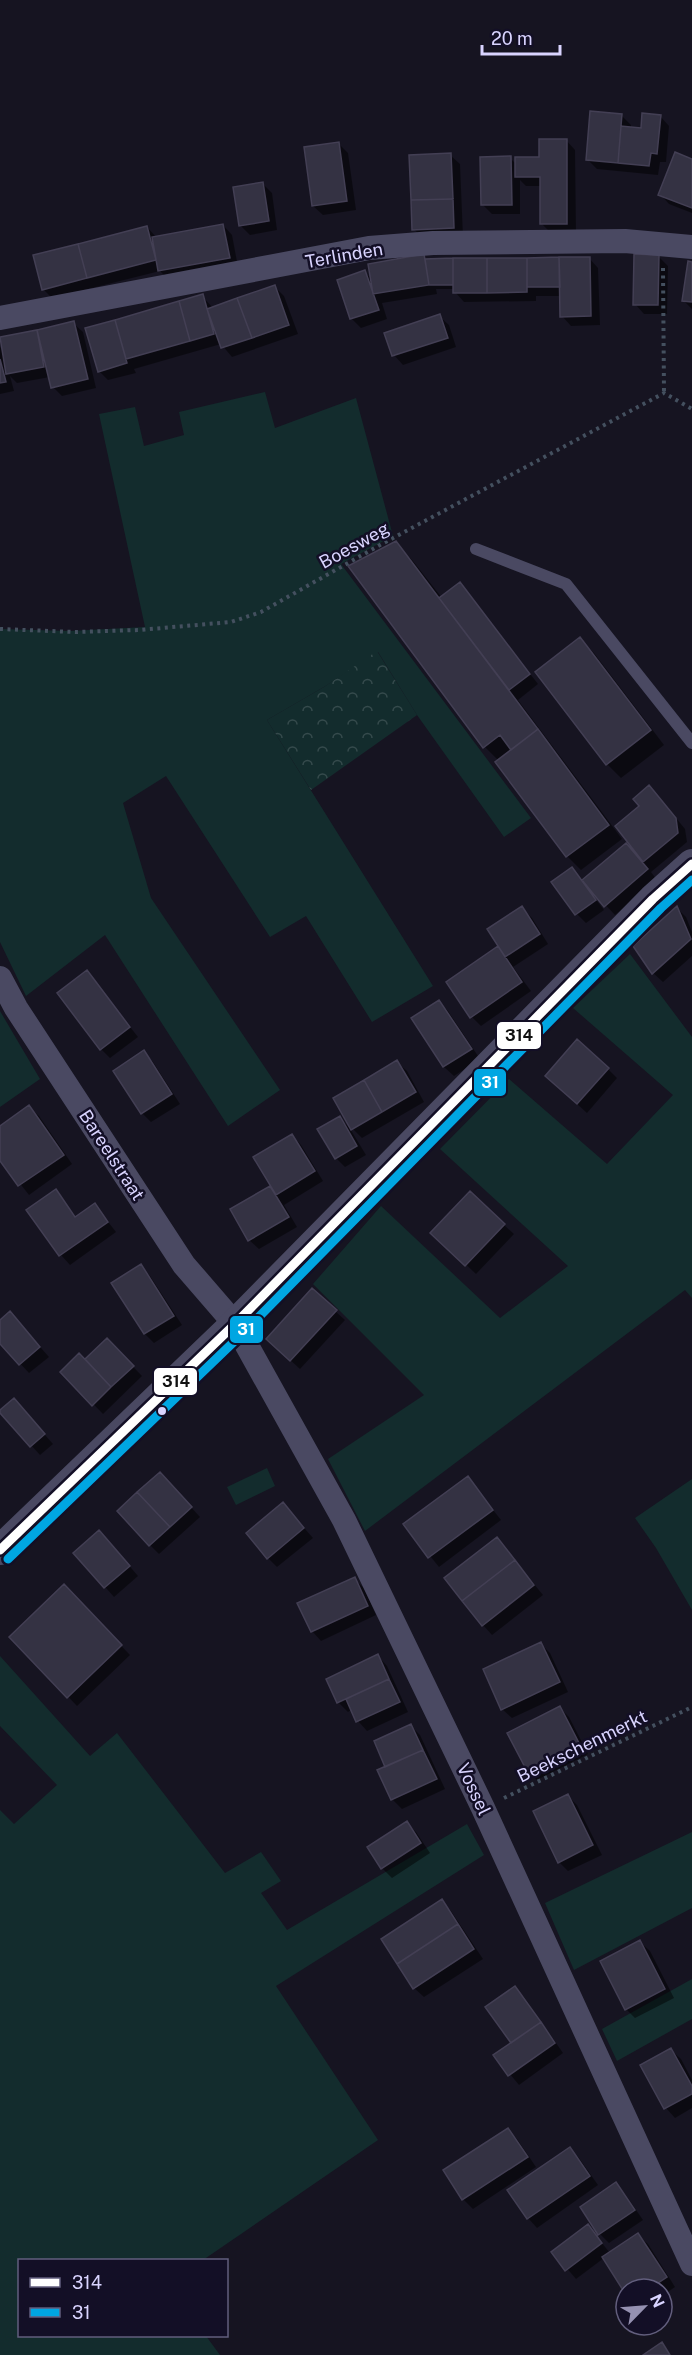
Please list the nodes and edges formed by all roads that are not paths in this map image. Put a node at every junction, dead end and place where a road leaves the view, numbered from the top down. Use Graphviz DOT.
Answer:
graph roads {
  1 [pos="692,247"];
  2 [pos="0,318"];
  3 [pos="476,549"];
  4 [pos="692,743"];
  5 [pos="692,864"];
  6 [pos="0,978"];
  7 [pos="236,1324"];
  8 [pos="0,1550"];
  9 [pos="692,2264"];
  1 -- 2 [label="street, Terlinden"];
  3 -- 4 [label="lane"];
  5 -- 7 [label="street"];
  6 -- 7 [label="street, Bareelstraat"];
  7 -- 8 [label="street"];
  7 -- 9 [label="street, Vossel"];
}
